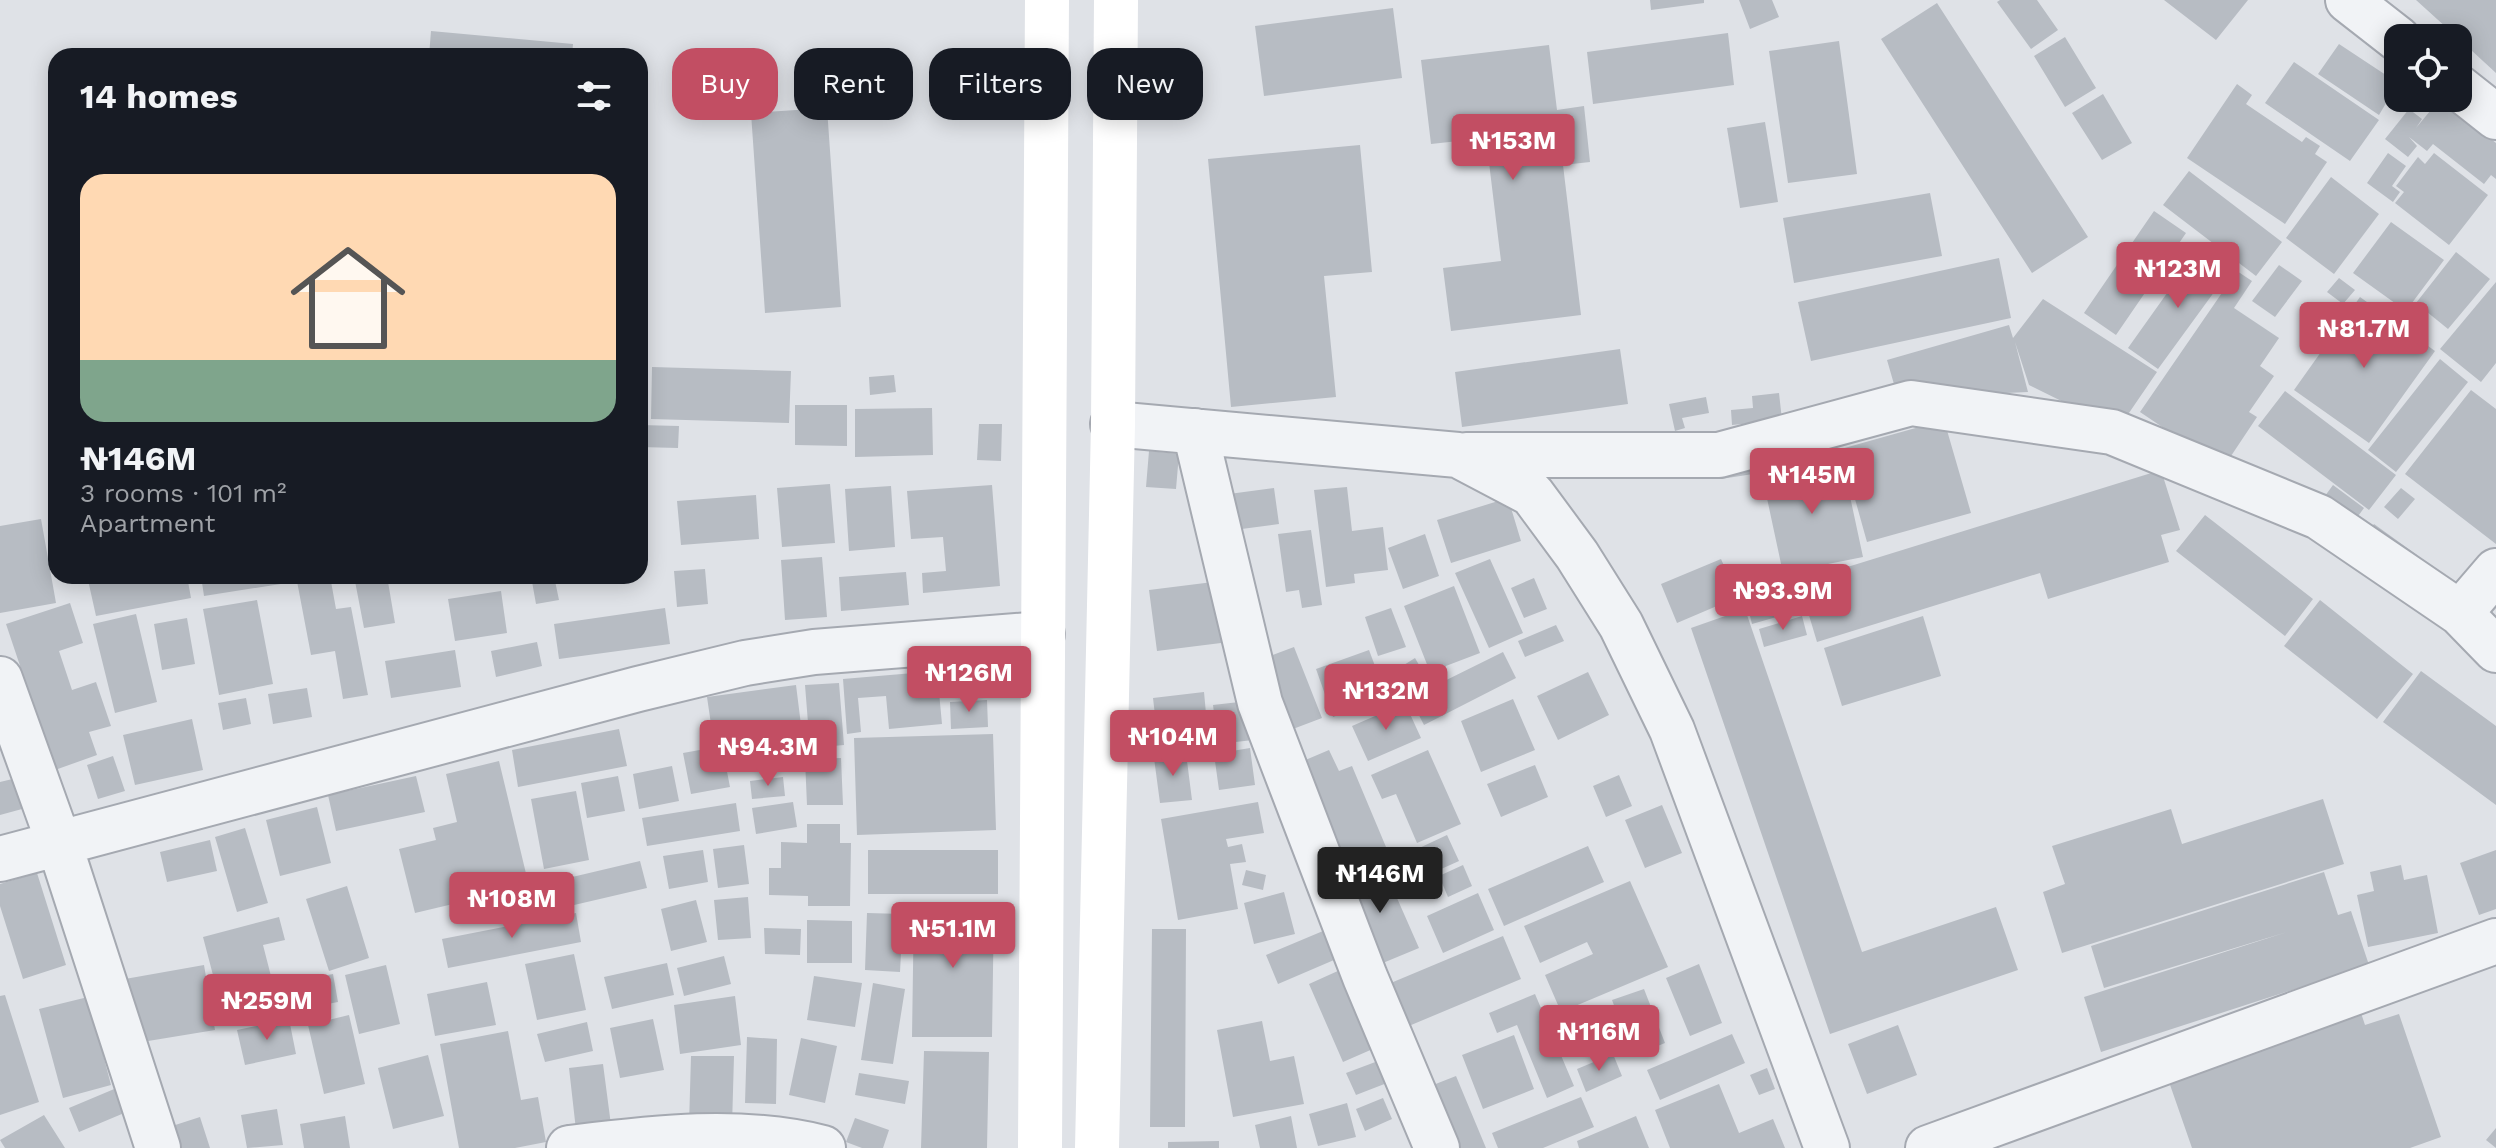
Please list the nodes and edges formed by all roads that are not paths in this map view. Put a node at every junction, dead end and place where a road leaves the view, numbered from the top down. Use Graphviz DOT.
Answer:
graph roads {
  1 [pos="1047,0"];
  2 [pos="1116,0"];
  3 [pos="2348,0"];
  4 [pos="2384,28"];
  5 [pos="2472,98"];
  6 [pos="2496,117"];
  7 [pos="1113,424"];
  8 [pos="1195,431"];
  9 [pos="1458,455"];
  10 [pos="2496,571"];
  11 [pos="2460,613"];
  12 [pos="1042,634"];
  13 [pos="2496,650"];
  14 [pos="0,679"];
  15 [pos="59,843"];
  16 [pos="0,859"];
  17 [pos="2496,941"];
  18 [pos="158,1148"];
  19 [pos="569,1148"];
  20 [pos="823,1148"];
  21 [pos="1040,1148"];
  22 [pos="1097,1148"];
  23 [pos="1437,1148"];
  24 [pos="1827,1148"];
  25 [pos="1928,1148"];
  1 -- 12 [label="main road"];
  2 -- 7 [label="main road"];
  3 -- 4 [label="street"];
  5 -- 6 [label="street"];
  7 -- 8 [label="street"];
  7 -- 22 [label="main road"];
  8 -- 9 [label="street"];
  8 -- 23 [label="street"];
  9 -- 11 [label="street"];
  9 -- 24 [label="street"];
  10 -- 11 [label="street"];
  11 -- 13 [label="street"];
  12 -- 15 [label="street"];
  12 -- 21 [label="main road"];
  14 -- 15 [label="street"];
  15 -- 16 [label="street"];
  15 -- 18 [label="street"];
  17 -- 25 [label="street"];
  19 -- 20 [label="street"];
}
